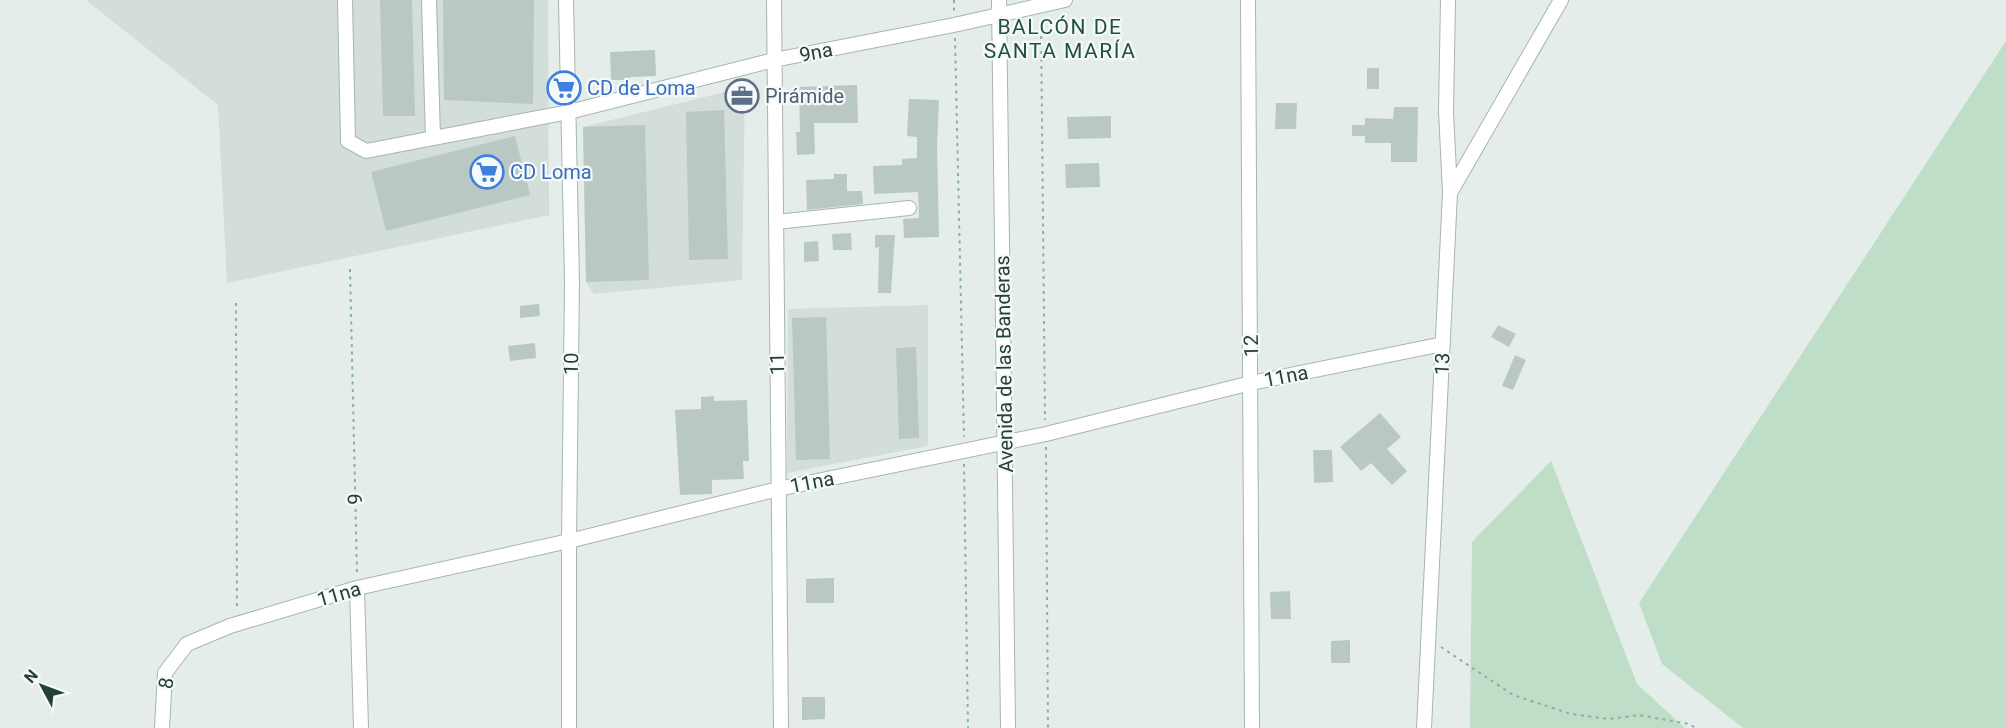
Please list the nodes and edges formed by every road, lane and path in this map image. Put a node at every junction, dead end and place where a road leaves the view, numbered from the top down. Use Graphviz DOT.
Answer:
graph roads {
  1 [pos="345,0"];
  2 [pos="429,0"];
  3 [pos="567,0"];
  4 [pos="774,0"];
  5 [pos="954,0"];
  6 [pos="1065,0"];
  7 [pos="1248,0"];
  8 [pos="1448,0"];
  9 [pos="1561,0"];
  10 [pos="1041,6"];
  11 [pos="999,7"];
  12 [pos="954,25"];
  13 [pos="774,60"];
  14 [pos="569,112"];
  15 [pos="433,138"];
  16 [pos="1450,193"];
  17 [pos="909,208"];
  18 [pos="776,222"];
  19 [pos="350,270"];
  20 [pos="236,303"];
  21 [pos="1443,344"];
  22 [pos="1251,382"];
  23 [pos="1046,434"];
  24 [pos="1005,442"];
  25 [pos="964,452"];
  26 [pos="778,489"];
  27 [pos="569,541"];
  28 [pos="357,588"];
  29 [pos="237,624"];
  30 [pos="1429,638"];
  31 [pos="187,644"];
  32 [pos="162,728"];
  33 [pos="361,728"];
  34 [pos="569,728"];
  35 [pos="781,728"];
  36 [pos="968,728"];
  37 [pos="1008,728"];
  38 [pos="1048,728"];
  39 [pos="1252,728"];
  40 [pos="1424,728"];
  41 [pos="1696,728"];
  1 -- 15 [label="street, 9na"];
  2 -- 15 [label="street"];
  3 -- 14 [label="street, 10"];
  4 -- 13 [label="street, 11"];
  5 -- 12 [label="path"];
  6 -- 10 [label="street, 9na"];
  7 -- 22 [label="street, 12"];
  8 -- 16 [label="street, 13"];
  9 -- 16 [label="street"];
  10 -- 11 [label="street, 9na"];
  10 -- 23 [label="path"];
  11 -- 12 [label="street, 9na"];
  11 -- 24 [label="street, Avenida de las Banderas"];
  12 -- 13 [label="street, 9na"];
  12 -- 25 [label="path"];
  13 -- 14 [label="street, 9na"];
  13 -- 18 [label="street, 11"];
  14 -- 15 [label="street, 9na"];
  14 -- 27 [label="street, 10"];
  16 -- 21 [label="street, 13"];
  17 -- 18 [label="street"];
  18 -- 26 [label="street, 11"];
  19 -- 28 [label="path, 9"];
  20 -- 29 [label="path"];
  21 -- 22 [label="street, 11na"];
  21 -- 30 [label="street, 13"];
  22 -- 23 [label="street, 11na"];
  22 -- 39 [label="street, 12"];
  23 -- 24 [label="street, 11na"];
  23 -- 38 [label="path"];
  24 -- 25 [label="street, 11na"];
  24 -- 37 [label="street, Avenida de las Banderas"];
  25 -- 26 [label="street, 11na"];
  25 -- 36 [label="path"];
  26 -- 27 [label="street, 11na"];
  26 -- 35 [label="street, 11"];
  27 -- 28 [label="street, 11na"];
  27 -- 34 [label="street, 10"];
  28 -- 29 [label="street, 11na"];
  28 -- 33 [label="street"];
  29 -- 31 [label="street, 11na"];
  30 -- 40 [label="street, 13"];
  30 -- 41 [label="path"];
  31 -- 32 [label="street, 8"];
}
